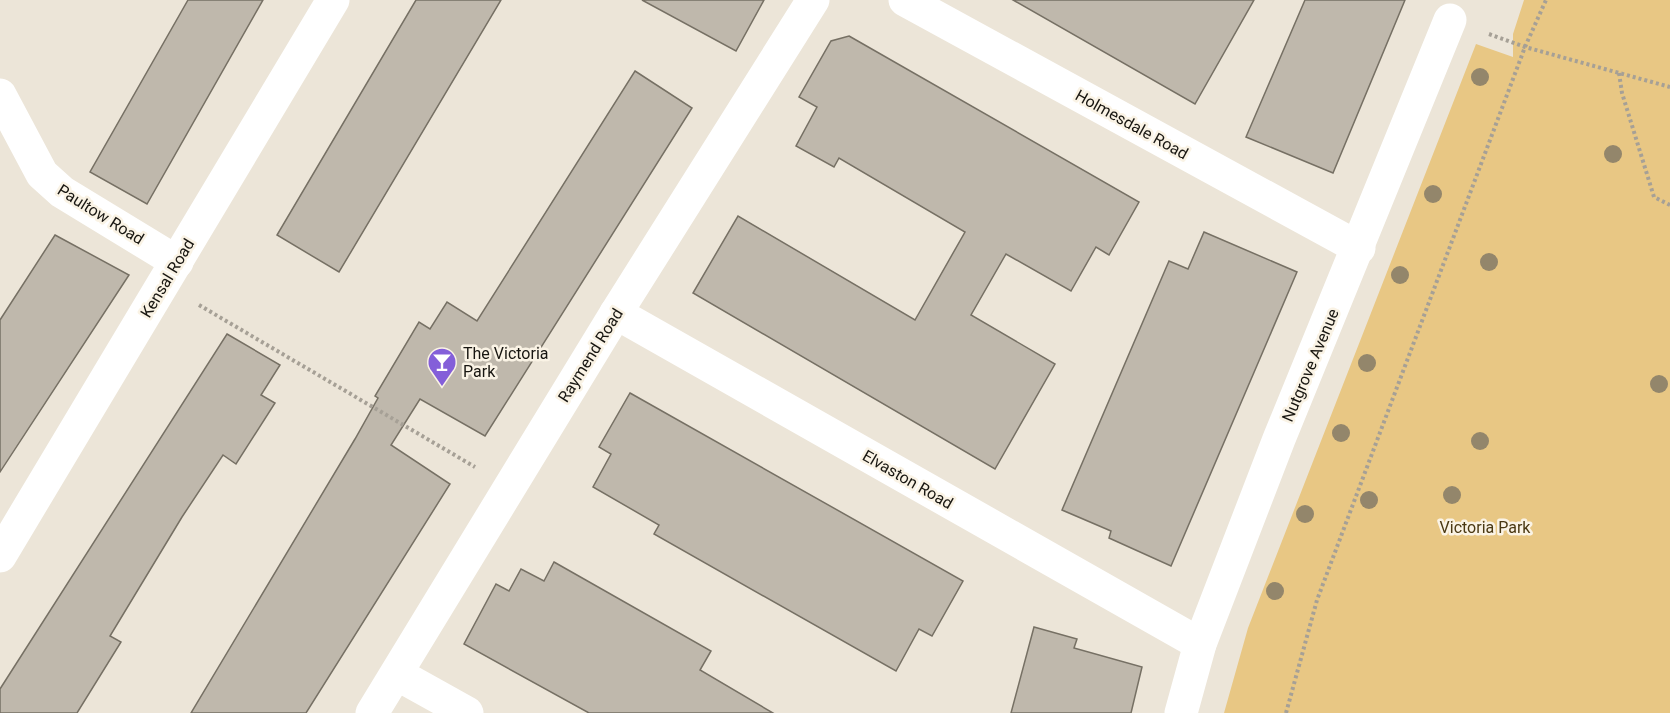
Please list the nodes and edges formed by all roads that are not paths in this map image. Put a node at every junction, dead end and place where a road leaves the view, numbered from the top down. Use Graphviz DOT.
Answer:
graph roads {
  1 [pos="333,0"];
  2 [pos="813,0"];
  3 [pos="905,0"];
  4 [pos="1450,20"];
  5 [pos="0,94"];
  6 [pos="1359,248"];
  7 [pos="171,273"];
  8 [pos="616,313"];
  9 [pos="0,556"];
  10 [pos="1200,644"];
  11 [pos="397,674"];
  12 [pos="372,713"];
  13 [pos="467,713"];
  14 [pos="1181,713"];
  1 -- 7 [label="street, Kensal Road"];
  2 -- 8 [label="street, Raymend Road"];
  3 -- 6 [label="street, Holmesdale Road"];
  4 -- 6 [label="street, Nutgrove Avenue"];
  5 -- 7 [label="street, Paultow Road"];
  6 -- 10 [label="street, Nutgrove Avenue"];
  7 -- 9 [label="street, Kensal Road"];
  8 -- 10 [label="street, Elvaston Road"];
  8 -- 11 [label="street, Raymend Road"];
  10 -- 14 [label="street, Nutgrove Avenue"];
  11 -- 12 [label="street, Raymend Road"];
  11 -- 13 [label="street"];
}
